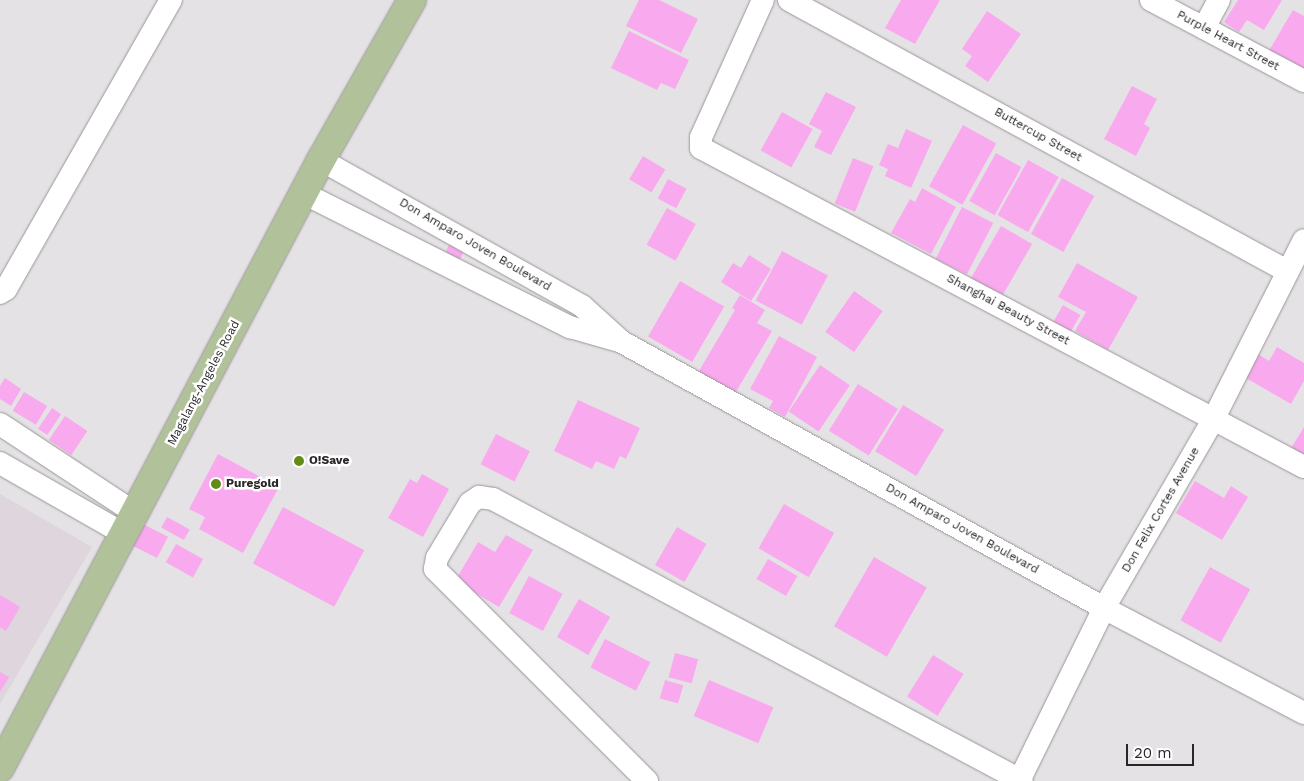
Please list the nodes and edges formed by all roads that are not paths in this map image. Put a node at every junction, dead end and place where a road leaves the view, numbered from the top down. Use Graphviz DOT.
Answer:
graph roads {
  1 [pos="171,0"];
  2 [pos="412,0"];
  3 [pos="763,0"];
  4 [pos="789,0"];
  5 [pos="1151,0"];
  6 [pos="1219,0"];
  7 [pos="1204,28"];
  8 [pos="1304,81"];
  9 [pos="321,160"];
  10 [pos="303,193"];
  11 [pos="400,202"];
  12 [pos="446,227"];
  13 [pos="384,234"];
  14 [pos="1304,240"];
  15 [pos="430,257"];
  16 [pos="516,267"];
  17 [pos="1287,271"];
  18 [pos="501,293"];
  19 [pos="0,294"];
  20 [pos="622,342"];
  21 [pos="1214,418"];
  22 [pos="0,424"];
  23 [pos="0,463"];
  24 [pos="1304,467"];
  25 [pos="130,524"];
  26 [pos="1104,608"];
  27 [pos="1304,712"];
  28 [pos="0,768"];
  29 [pos="647,781"];
  30 [pos="1020,781"];
  1 -- 19 [label="street"];
  2 -- 9 [label="main road, Magalang-Angeles Road"];
  3 -- 21 [label="street, Shanghai Beauty Street"];
  4 -- 17 [label="street, Buttercup Street"];
  5 -- 7 [label="street, Purple Heart Street"];
  6 -- 7 [label="street"];
  7 -- 8 [label="street, Purple Heart Street"];
  9 -- 10 [label="main road, Magalang-Angeles Road"];
  9 -- 11 [label="street, Don Amparo Joven Boulevard"];
  10 -- 13 [label="street, Don Amparo Joven Boulevard"];
  10 -- 25 [label="main road, Magalang-Angeles Road"];
  11 -- 12 [label="street, Don Amparo Joven Boulevard"];
  11 -- 13 [label="street"];
  12 -- 15 [label="street"];
  12 -- 16 [label="street, Don Amparo Joven Boulevard"];
  13 -- 15 [label="street, Don Amparo Joven Boulevard"];
  14 -- 17 [label="street, Don Felix Cortes Avenue"];
  15 -- 18 [label="street, Don Amparo Joven Boulevard"];
  16 -- 18 [label="street"];
  16 -- 20 [label="street, Don Amparo Joven Boulevard"];
  17 -- 21 [label="street, Don Felix Cortes Avenue"];
  18 -- 20 [label="street, Don Amparo Joven Boulevard"];
  20 -- 26 [label="street, Don Amparo Joven Boulevard"];
  21 -- 24 [label="street, Shanghai Beauty Street"];
  21 -- 26 [label="street, Don Felix Cortes Avenue"];
  22 -- 25 [label="street"];
  23 -- 25 [label="street"];
  25 -- 28 [label="main road, Magalang-Angeles Road"];
  26 -- 27 [label="street, Don Amparo Joven Boulevard"];
  26 -- 30 [label="street, Don Felix Cortes Avenue"];
  29 -- 30 [label="street"];
}
